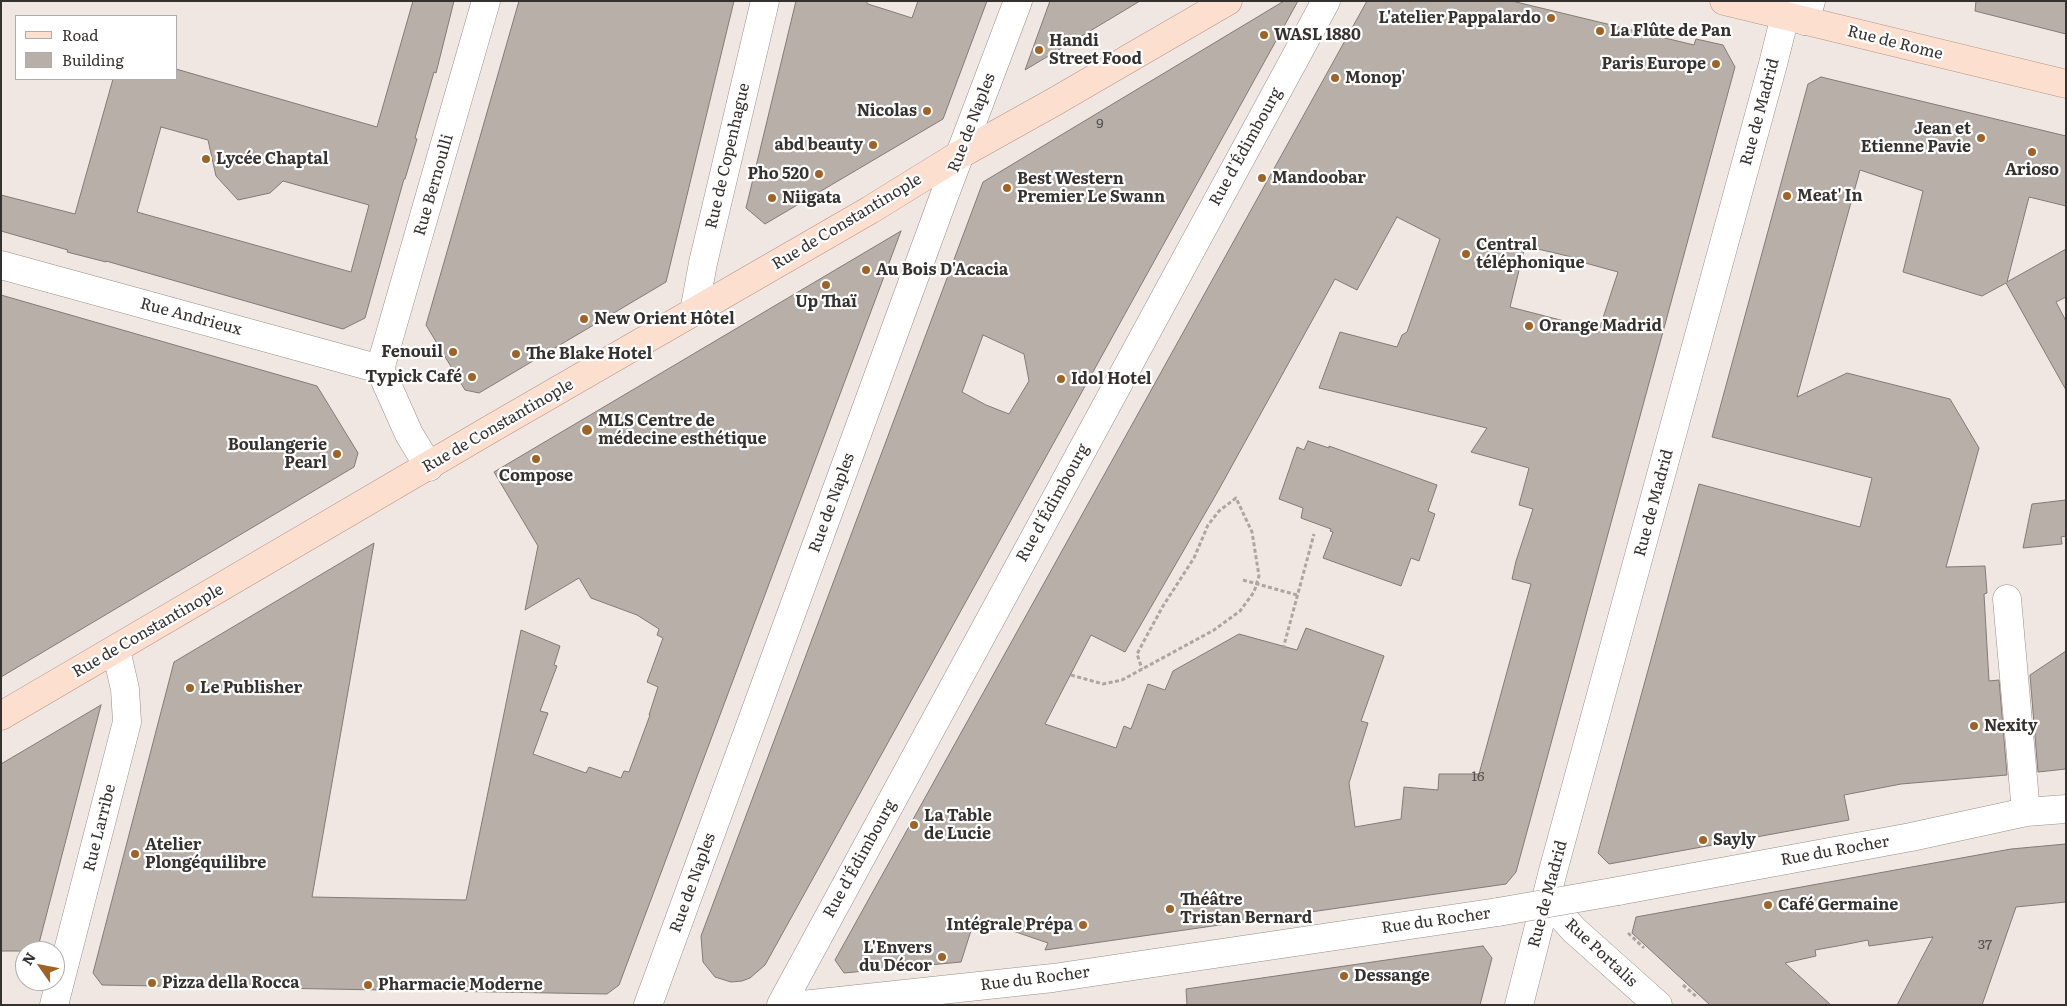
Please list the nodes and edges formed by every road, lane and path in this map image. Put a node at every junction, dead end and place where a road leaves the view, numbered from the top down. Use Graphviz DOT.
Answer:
graph roads {
  1 [pos="486,1"];
  2 [pos="765,1"];
  3 [pos="1018,1"];
  4 [pos="1228,1"];
  5 [pos="1326,1"];
  6 [pos="1724,1"];
  7 [pos="1796,10"];
  8 [pos="2066,84"];
  9 [pos="959,155"];
  10 [pos="1,265"];
  11 [pos="694,312"];
  12 [pos="380,369"];
  13 [pos="428,467"];
  14 [pos="1314,534"];
  15 [pos="1243,580"];
  16 [pos="1256,584"];
  17 [pos="1297,595"];
  18 [pos="2007,599"];
  19 [pos="1282,649"];
  20 [pos="116,650"];
  21 [pos="1142,669"];
  22 [pos="1070,675"];
  23 [pos="1,716"];
  24 [pos="2066,809"];
  25 [pos="2026,812"];
  26 [pos="1546,899"];
  27 [pos="54,1005"];
  28 [pos="648,1005"];
  29 [pos="781,1005"];
  30 [pos="802,1005"];
  31 [pos="1519,1005"];
  32 [pos="1658,1005"];
  1 -- 12 [label="street, Rue Bernoulli"];
  2 -- 11 [label="street, Rue de Copenhague"];
  3 -- 9 [label="street, Rue de Naples"];
  4 -- 9 [label="main road, Rue de Constantinople"];
  5 -- 29 [label="street, Rue d'Édimbourg"];
  6 -- 7 [label="main road, Rue de Rome"];
  7 -- 8 [label="main road, Rue de Rome"];
  7 -- 26 [label="street, Rue de Madrid"];
  9 -- 11 [label="main road, Rue de Constantinople"];
  9 -- 28 [label="street, Rue de Naples"];
  10 -- 12 [label="street, Rue Andrieux"];
  11 -- 13 [label="main road, Rue de Constantinople"];
  12 -- 13 [label="street"];
  13 -- 20 [label="main road, Rue de Constantinople"];
  14 -- 17 [label="path"];
  15 -- 16 [label="path"];
  16 -- 17 [label="path"];
  16 -- 21 [label="path"];
  16 -- 21 [label="path"];
  17 -- 19 [label="path"];
  18 -- 25 [label="street"];
  20 -- 23 [label="main road, Rue de Constantinople"];
  20 -- 27 [label="street, Rue Larribe"];
  21 -- 22 [label="path"];
  24 -- 25 [label="street, Rue du Rocher"];
  25 -- 30 [label="street, Rue du Rocher, bridge"];
  26 -- 31 [label="street, Rue de Madrid"];
  26 -- 32 [label="street, Rue Portalis"];
}
